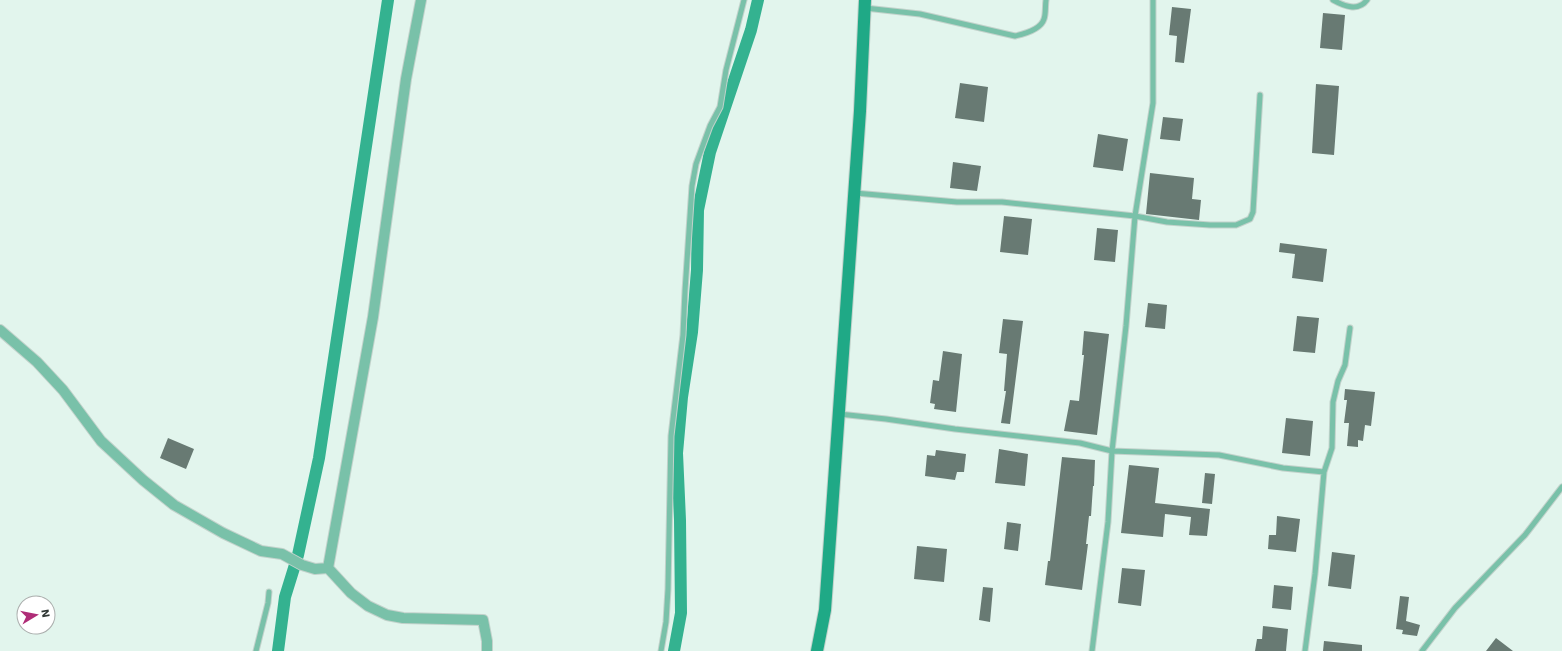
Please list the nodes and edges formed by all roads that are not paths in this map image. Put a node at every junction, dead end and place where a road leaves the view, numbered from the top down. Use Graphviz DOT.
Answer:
graph roads {
  1 [pos="421,0"];
  2 [pos="744,0"];
  3 [pos="1046,0"];
  4 [pos="1153,0"];
  5 [pos="1333,0"];
  6 [pos="1367,0"];
  7 [pos="865,4"];
  8 [pos="1260,95"];
  9 [pos="855,193"];
  10 [pos="1135,216"];
  11 [pos="1350,328"];
  12 [pos="0,330"];
  13 [pos="839,414"];
  14 [pos="1112,451"];
  15 [pos="1324,472"];
  16 [pos="1562,487"];
  17 [pos="328,568"];
  18 [pos="269,592"];
  19 [pos="256,651"];
  20 [pos="487,651"];
  21 [pos="661,651"];
  22 [pos="818,651"];
  23 [pos="1092,651"];
  24 [pos="1305,651"];
  25 [pos="1422,651"];
  1 -- 17 [label="street"];
  2 -- 21 [label="lane"];
  3 -- 7 [label="lane"];
  4 -- 10 [label="lane"];
  5 -- 6 [label="lane"];
  7 -- 9 [label="main road"];
  8 -- 10 [label="lane"];
  9 -- 10 [label="lane"];
  9 -- 13 [label="main road"];
  10 -- 14 [label="lane"];
  11 -- 15 [label="lane"];
  12 -- 17 [label="street"];
  13 -- 14 [label="lane"];
  13 -- 22 [label="main road"];
  14 -- 15 [label="lane"];
  14 -- 23 [label="lane"];
  15 -- 24 [label="lane"];
  16 -- 25 [label="lane"];
  17 -- 20 [label="street"];
  18 -- 19 [label="lane"];
}
